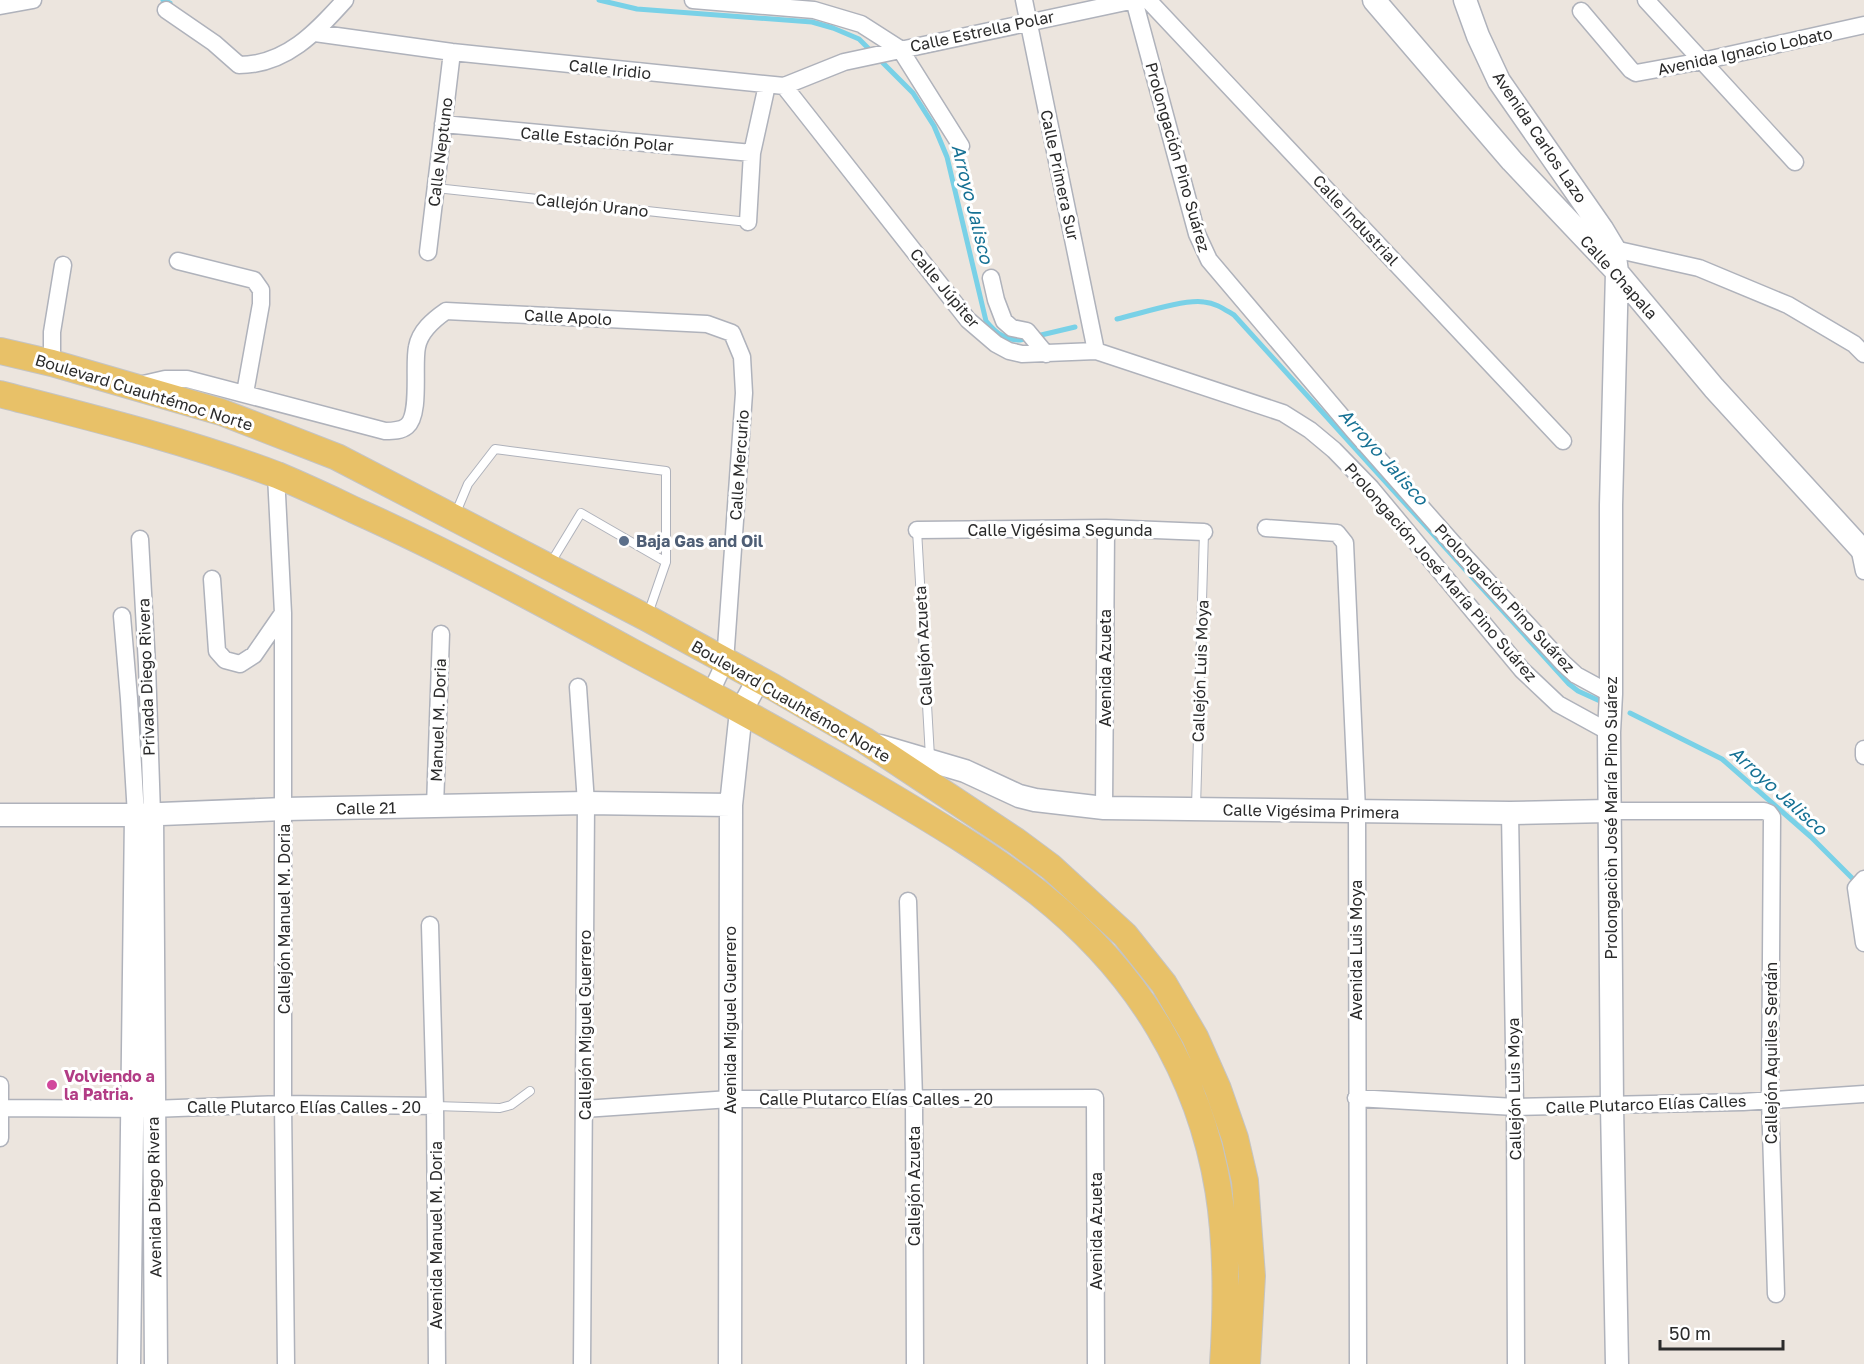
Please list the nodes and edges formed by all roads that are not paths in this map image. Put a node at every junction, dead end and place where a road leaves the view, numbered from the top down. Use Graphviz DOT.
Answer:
graph roads {
  1 [pos="33,0"];
  2 [pos="345,0"];
  3 [pos="693,0"];
  4 [pos="1024,0"];
  5 [pos="1134,0"];
  6 [pos="1148,0"];
  7 [pos="1374,0"];
  8 [pos="1465,0"];
  9 [pos="1646,0"];
  10 [pos="0,6"];
  11 [pos="166,10"];
  12 [pos="1581,11"];
  13 [pos="1029,21"];
  14 [pos="1864,25"];
  15 [pos="315,33"];
  16 [pos="897,49"];
  17 [pos="452,52"];
  18 [pos="1702,61"];
  19 [pos="767,86"];
  20 [pos="784,86"];
  21 [pos="443,124"];
  22 [pos="960,146"];
  23 [pos="752,153"];
  24 [pos="1795,162"];
  25 [pos="436,188"];
  26 [pos="748,222"];
  27 [pos="1614,249"];
  28 [pos="428,252"];
  29 [pos="178,261"];
  30 [pos="63,265"];
  31 [pos="1617,272"];
  32 [pos="991,278"];
  33 [pos="707,324"];
  34 [pos="1042,349"];
  35 [pos="0,351"];
  36 [pos="1096,351"];
  37 [pos="1864,354"];
  38 [pos="52,363"];
  39 [pos="132,386"];
  40 [pos="245,393"];
  41 [pos="0,394"];
  42 [pos="1563,441"];
  43 [pos="1334,450"];
  44 [pos="276,475"];
  45 [pos="453,518"];
  46 [pos="1106,528"];
  47 [pos="1266,528"];
  48 [pos="917,530"];
  49 [pos="1204,532"];
  50 [pos="140,539"];
  51 [pos="1862,550"];
  52 [pos="666,562"];
  53 [pos="549,567"];
  54 [pos="1864,571"];
  55 [pos="212,579"];
  56 [pos="283,613"];
  57 [pos="122,616"];
  58 [pos="647,618"];
  59 [pos="441,634"];
  60 [pos="725,662"];
  61 [pos="758,680"];
  62 [pos="578,687"];
  63 [pos="710,694"];
  64 [pos="1611,694"];
  65 [pos="741,711"];
  66 [pos="1609,732"];
  67 [pos="864,740"];
  68 [pos="1864,749"];
  69 [pos="1864,756"];
  70 [pos="930,762"];
  71 [pos="586,804"];
  72 [pos="731,804"];
  73 [pos="435,807"];
  74 [pos="1104,808"];
  75 [pos="284,809"];
  76 [pos="1196,810"];
  77 [pos="1357,810"];
  78 [pos="1609,811"];
  79 [pos="1510,813"];
  80 [pos="1769,813"];
  81 [pos="0,814"];
  82 [pos="144,815"];
  83 [pos="1861,882"];
  84 [pos="908,901"];
  85 [pos="430,925"];
  86 [pos="1864,943"];
  87 [pos="0,1085"];
  88 [pos="530,1091"];
  89 [pos="1864,1094"];
  90 [pos="1095,1098"];
  91 [pos="1356,1098"];
  92 [pos="730,1099"];
  93 [pos="914,1099"];
  94 [pos="1770,1099"];
  95 [pos="283,1104"];
  96 [pos="435,1106"];
  97 [pos="1612,1106"];
  98 [pos="1515,1107"];
  99 [pos="0,1108"];
  100 [pos="142,1108"];
  101 [pos="584,1109"];
  102 [pos="0,1138"];
  103 [pos="1776,1294"];
  104 [pos="129,1364"];
  105 [pos="156,1364"];
  106 [pos="286,1364"];
  107 [pos="437,1364"];
  108 [pos="582,1364"];
  109 [pos="730,1364"];
  110 [pos="915,1364"];
  111 [pos="1096,1364"];
  112 [pos="1223,1364"];
  113 [pos="1247,1364"];
  114 [pos="1358,1364"];
  115 [pos="1516,1364"];
  116 [pos="1617,1364"];
  1 -- 10 [label="street"];
  2 -- 15 [label="street"];
  3 -- 16 [label="street, Calle Estrella Polar"];
  4 -- 13 [label="street, Calle Primera Sur"];
  5 -- 13 [label="street, Calle Estrella Polar"];
  5 -- 64 [label="street, Prolongación Pino Suárez"];
  6 -- 42 [label="street, Calle Industrial"];
  7 -- 31 [label="street, Calle Chapala"];
  8 -- 27 [label="street, Avenida Carlos Lazo"];
  9 -- 18 [label="street"];
  11 -- 15 [label="street"];
  12 -- 18 [label="street, Avenida Ignacio Lobato"];
  13 -- 16 [label="street, Calle Estrella Polar"];
  13 -- 36 [label="street, Calle Primera Sur"];
  14 -- 18 [label="street, Avenida Ignacio Lobato"];
  15 -- 17 [label="street, Calle Iridio"];
  16 -- 20 [label="street, Calle Iridio"];
  16 -- 22 [label="street"];
  17 -- 19 [label="street, Calle Iridio"];
  17 -- 21 [label="street, Calle Neptuno"];
  18 -- 24 [label="street"];
  19 -- 20 [label="street, Calle Iridio"];
  19 -- 23 [label="street"];
  20 -- 34 [label="street, Calle Júpiter"];
  21 -- 23 [label="street, Calle Estación Polar"];
  21 -- 25 [label="street, Calle Neptuno"];
  23 -- 26 [label="street"];
  25 -- 26 [label="lane, Callejón Urano"];
  25 -- 28 [label="street, Calle Neptuno"];
  27 -- 31 [label="street, Avenida Carlos Lazo"];
  27 -- 37 [label="street"];
  29 -- 40 [label="street"];
  30 -- 38 [label="street"];
  31 -- 51 [label="street, Calle Chapala"];
  31 -- 64 [label="street, Prolongaciòn José María Pino Suárez"];
  32 -- 34 [label="street"];
  33 -- 40 [label="street, Calle Apolo"];
  33 -- 60 [label="street, Calle Mercurio"];
  34 -- 36 [label="street, Calle Júpiter"];
  35 -- 38 [label="main road, Boulevard Cuauhtémoc Norte"];
  36 -- 43 [label="street, Calle Júpiter"];
  38 -- 39 [label="main road, Boulevard Cuauhtémoc Norte"];
  39 -- 40 [label="street"];
  39 -- 45 [label="main road, Boulevard Cuauhtémoc Norte"];
  41 -- 44 [label="main road, Boulevard Cuauhtémoc Norte"];
  43 -- 66 [label="street, Prolongación José María Pino Suárez"];
  44 -- 56 [label="street, Callejón Manuel M. Doria"];
  44 -- 63 [label="main road, Boulevard Cuauhtémoc Norte"];
  45 -- 52 [label="lane"];
  45 -- 53 [label="main road, Boulevard Cuauhtémoc Norte"];
  46 -- 48 [label="street, Calle Vigésima Segunda"];
  46 -- 49 [label="street, Calle Vigésima Segunda"];
  46 -- 74 [label="street, Avenida Azueta"];
  47 -- 77 [label="street, Avenida Luis Moya"];
  48 -- 70 [label="lane, Callejón Azueta"];
  49 -- 76 [label="lane, Callejón Luis Moya"];
  50 -- 82 [label="street, Privada Diego Rivera"];
  51 -- 54 [label="street"];
  52 -- 53 [label="lane"];
  52 -- 58 [label="lane"];
  53 -- 58 [label="main road, Boulevard Cuauhtémoc Norte"];
  55 -- 56 [label="street"];
  56 -- 75 [label="street, Callejón Manuel M. Doria"];
  57 -- 82 [label="street, Privada Diego Rivera"];
  58 -- 60 [label="main road, Boulevard Cuauhtémoc Norte"];
  59 -- 73 [label="street, Manuel M. Doria"];
  60 -- 61 [label="main road, Boulevard Cuauhtémoc Norte"];
  60 -- 63 [label="street, Calle Mercurio"];
  61 -- 65 [label="street, Avenida Miguel Guerrero"];
  61 -- 67 [label="main road, Boulevard Cuauhtémoc Norte"];
  62 -- 71 [label="street, Callejón Miguel Guerrero"];
  63 -- 65 [label="main road, Boulevard Cuauhtémoc Norte"];
  64 -- 66 [label="street, Prolongaciòn José María Pino Suárez"];
  65 -- 72 [label="street, Avenida Miguel Guerrero"];
  65 -- 112 [label="main road, Boulevard Cuauhtémoc Norte"];
  66 -- 78 [label="street, Prolongaciòn José María Pino Suárez"];
  67 -- 70 [label="street, Calle Vigésima Primera"];
  67 -- 113 [label="main road, Boulevard Cuauhtémoc Norte"];
  68 -- 69 [label="street"];
  70 -- 74 [label="street, Calle Vigésima Primera"];
  71 -- 72 [label="street, Calle 21"];
  71 -- 73 [label="street, Calle 21"];
  71 -- 101 [label="street, Callejón Miguel Guerrero"];
  72 -- 92 [label="street, Avenida Miguel Guerrero"];
  73 -- 75 [label="street, Calle 21"];
  74 -- 76 [label="street, Calle Vigésima Primera"];
  75 -- 82 [label="street, Calle 21"];
  75 -- 95 [label="street, Callejón Manuel M. Doria"];
  76 -- 77 [label="street, Calle Vigésima Primera"];
  77 -- 79 [label="street, Calle Vigésima Primera"];
  77 -- 91 [label="street, Avenida Luis Moya"];
  78 -- 79 [label="street, Calle Vigésima Primera"];
  78 -- 80 [label="street, Calle Vigésima Primera"];
  78 -- 97 [label="street, Prolongaciòn José María Pino Suárez"];
  79 -- 98 [label="street, Callejón Luis Moya"];
  80 -- 94 [label="street, Callejón Aquiles Serdán"];
  81 -- 82 [label="street, Calle 21"];
  82 -- 100 [label="street, Avenida Diego Rivera"];
  83 -- 86 [label="street"];
  84 -- 93 [label="street, Callejón Azueta"];
  85 -- 96 [label="street, Avenida Manuel M. Doria"];
  87 -- 99 [label="street"];
  88 -- 96 [label="lane, Calle Plutarco Elías Calles - 20"];
  89 -- 94 [label="street, Calle Plutarco Elías Calles"];
  90 -- 93 [label="street, Calle Plutarco Elías Calles - 20"];
  90 -- 111 [label="street, Avenida Azueta"];
  91 -- 98 [label="street, Calle Plutarco Elías Calles"];
  91 -- 114 [label="street, Avenida Luis Moya"];
  92 -- 93 [label="street, Calle Plutarco Elías Calles - 20"];
  92 -- 101 [label="street, Calle Plutarco Elías Calles - 20"];
  92 -- 109 [label="street, Avenida Miguel Guerrero"];
  93 -- 110 [label="street, Callejón Azueta"];
  94 -- 97 [label="street, Calle Plutarco Elías Calles"];
  94 -- 103 [label="street, Callejón Aquiles Serdán"];
  95 -- 96 [label="street, Calle Plutarco Elías Calles - 20"];
  95 -- 100 [label="street, Calle Plutarco Elías Calles - 20"];
  95 -- 106 [label="street, Callejón Manuel M. Doria"];
  96 -- 107 [label="street, Avenida Manuel M. Doria"];
  97 -- 98 [label="street, Calle Plutarco Elías Calles"];
  97 -- 116 [label="street, Prolongaciòn José María Pino Suárez"];
  98 -- 115 [label="street, Callejón Luis Moya"];
  99 -- 100 [label="street, Calle Plutarco Elías Calles - 20"];
  99 -- 102 [label="street"];
  100 -- 104 [label="street, Avenida Diego Rivera"];
  100 -- 105 [label="street, Avenida Diego Rivera"];
  101 -- 108 [label="street, Callejón Miguel Guerrero"];
}
